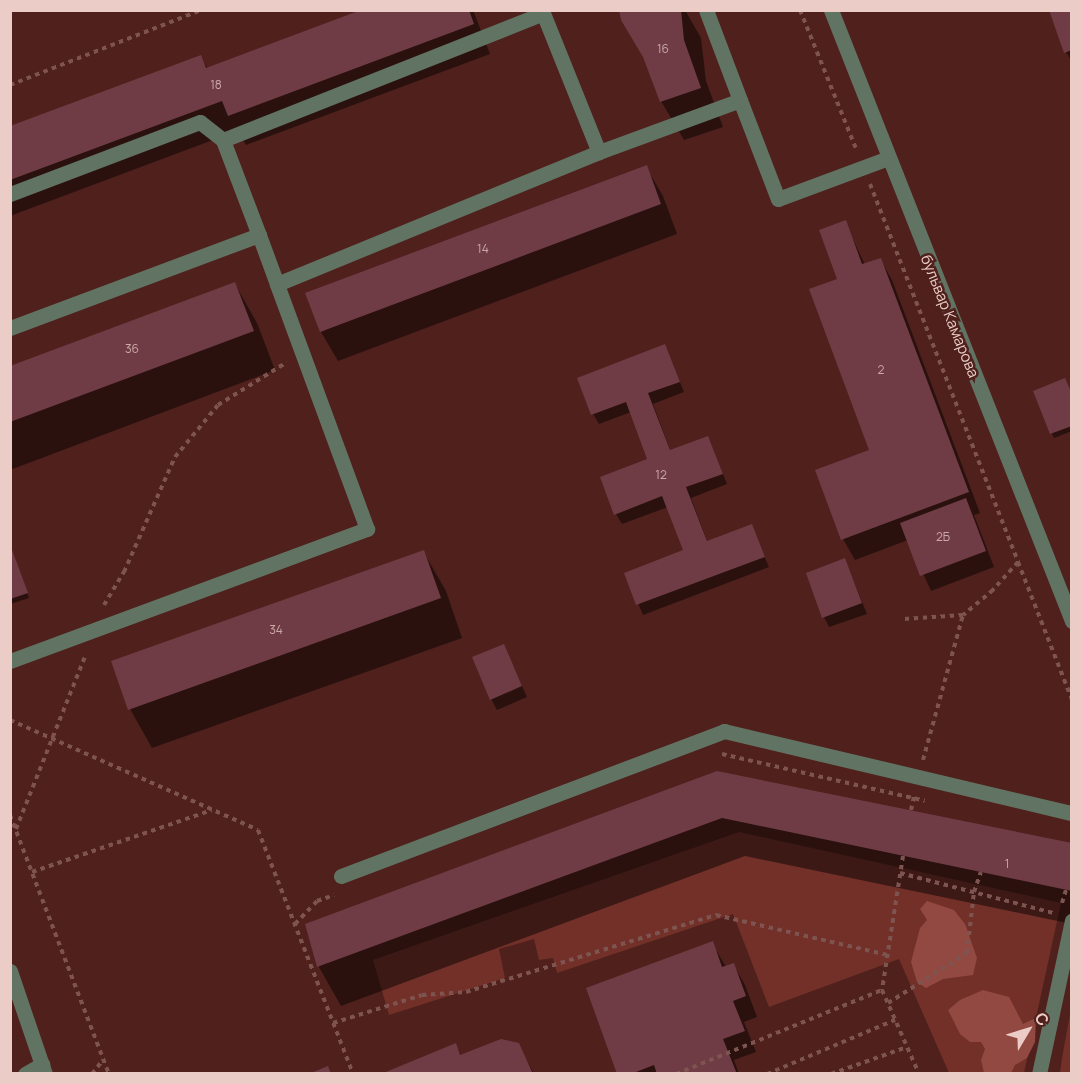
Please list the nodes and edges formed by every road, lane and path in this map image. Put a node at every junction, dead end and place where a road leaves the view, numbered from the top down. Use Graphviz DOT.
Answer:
graph roads {
  1 [pos="201,10"];
  2 [pos="706,10"];
  3 [pos="800,10"];
  4 [pos="831,10"];
  5 [pos="10,84"];
  6 [pos="740,100"];
  7 [pos="223,140"];
  8 [pos="599,152"];
  9 [pos="888,158"];
  10 [pos="864,167"];
  11 [pos="10,194"];
  12 [pos="259,235"];
  13 [pos="277,284"];
  14 [pos="10,328"];
  15 [pos="302,352"];
  16 [pos="1018,562"];
  17 [pos="963,615"];
  18 [pos="904,619"];
  19 [pos="1071,621"];
  20 [pos="89,632"];
  21 [pos="10,661"];
  22 [pos="1071,700"];
  23 [pos="10,720"];
  24 [pos="53,739"];
  25 [pos="711,758"];
  26 [pos="918,777"];
  27 [pos="914,798"];
  28 [pos="212,810"];
  29 [pos="1071,813"];
  30 [pos="10,815"];
  31 [pos="16,829"];
  32 [pos="903,856"];
  33 [pos="32,872"];
  34 [pos="981,872"];
  35 [pos="900,873"];
  36 [pos="341,876"];
  37 [pos="1066,890"];
  38 [pos="974,892"];
  39 [pos="339,893"];
  40 [pos="1062,906"];
  41 [pos="1066,917"];
  42 [pos="295,924"];
  43 [pos="888,955"];
  44 [pos="10,970"];
  45 [pos="882,990"];
  46 [pos="888,1003"];
  47 [pos="895,1020"];
  48 [pos="333,1023"];
  49 [pos="907,1047"];
  50 [pos="104,1059"];
  51 [pos="44,1069"];
  52 [pos="25,1074"];
  53 [pos="92,1074"];
  54 [pos="109,1074"];
  55 [pos="353,1074"];
  56 [pos="676,1074"];
  57 [pos="767,1074"];
  58 [pos="831,1074"];
  59 [pos="919,1074"];
  60 [pos="1039,1074"];
  1 -- 5 [label="path"];
  2 -- 6 [label="street"];
  3 -- 10 [label="path"];
  4 -- 9 [label="street, бульвар Камарова"];
  6 -- 8 [label="street"];
  6 -- 10 [label="street"];
  7 -- 8 [label="street"];
  7 -- 11 [label="street"];
  7 -- 12 [label="street"];
  8 -- 13 [label="street"];
  9 -- 10 [label="street"];
  9 -- 19 [label="street, бульвар Камарова"];
  10 -- 16 [label="path"];
  12 -- 13 [label="street"];
  12 -- 14 [label="street"];
  13 -- 15 [label="street"];
  15 -- 20 [label="path"];
  15 -- 20 [label="street"];
  16 -- 17 [label="path"];
  16 -- 22 [label="path"];
  17 -- 18 [label="path"];
  17 -- 26 [label="path"];
  20 -- 21 [label="street"];
  20 -- 24 [label="path"];
  23 -- 24 [label="path"];
  24 -- 28 [label="path"];
  24 -- 31 [label="path"];
  25 -- 27 [label="path"];
  26 -- 29 [label="street"];
  26 -- 36 [label="street"];
  28 -- 33 [label="path"];
  28 -- 42 [label="path"];
  30 -- 31 [label="path"];
  31 -- 33 [label="path"];
  32 -- 35 [label="path"];
  33 -- 50 [label="path"];
  34 -- 38 [label="path"];
  35 -- 38 [label="path"];
  35 -- 43 [label="path"];
  37 -- 40 [label="path"];
  38 -- 41 [label="path"];
  38 -- 46 [label="path"];
  39 -- 42 [label="path"];
  41 -- 60 [label="street"];
  42 -- 48 [label="path"];
  43 -- 45 [label="path"];
  43 -- 48 [label="path"];
  44 -- 51 [label="street"];
  45 -- 46 [label="path"];
  45 -- 56 [label="path"];
  46 -- 47 [label="path"];
  47 -- 49 [label="path"];
  47 -- 57 [label="path"];
  48 -- 55 [label="path"];
  49 -- 58 [label="path"];
  49 -- 59 [label="path"];
  50 -- 53 [label="path"];
  50 -- 54 [label="path"];
  51 -- 52 [label="street"];
}
